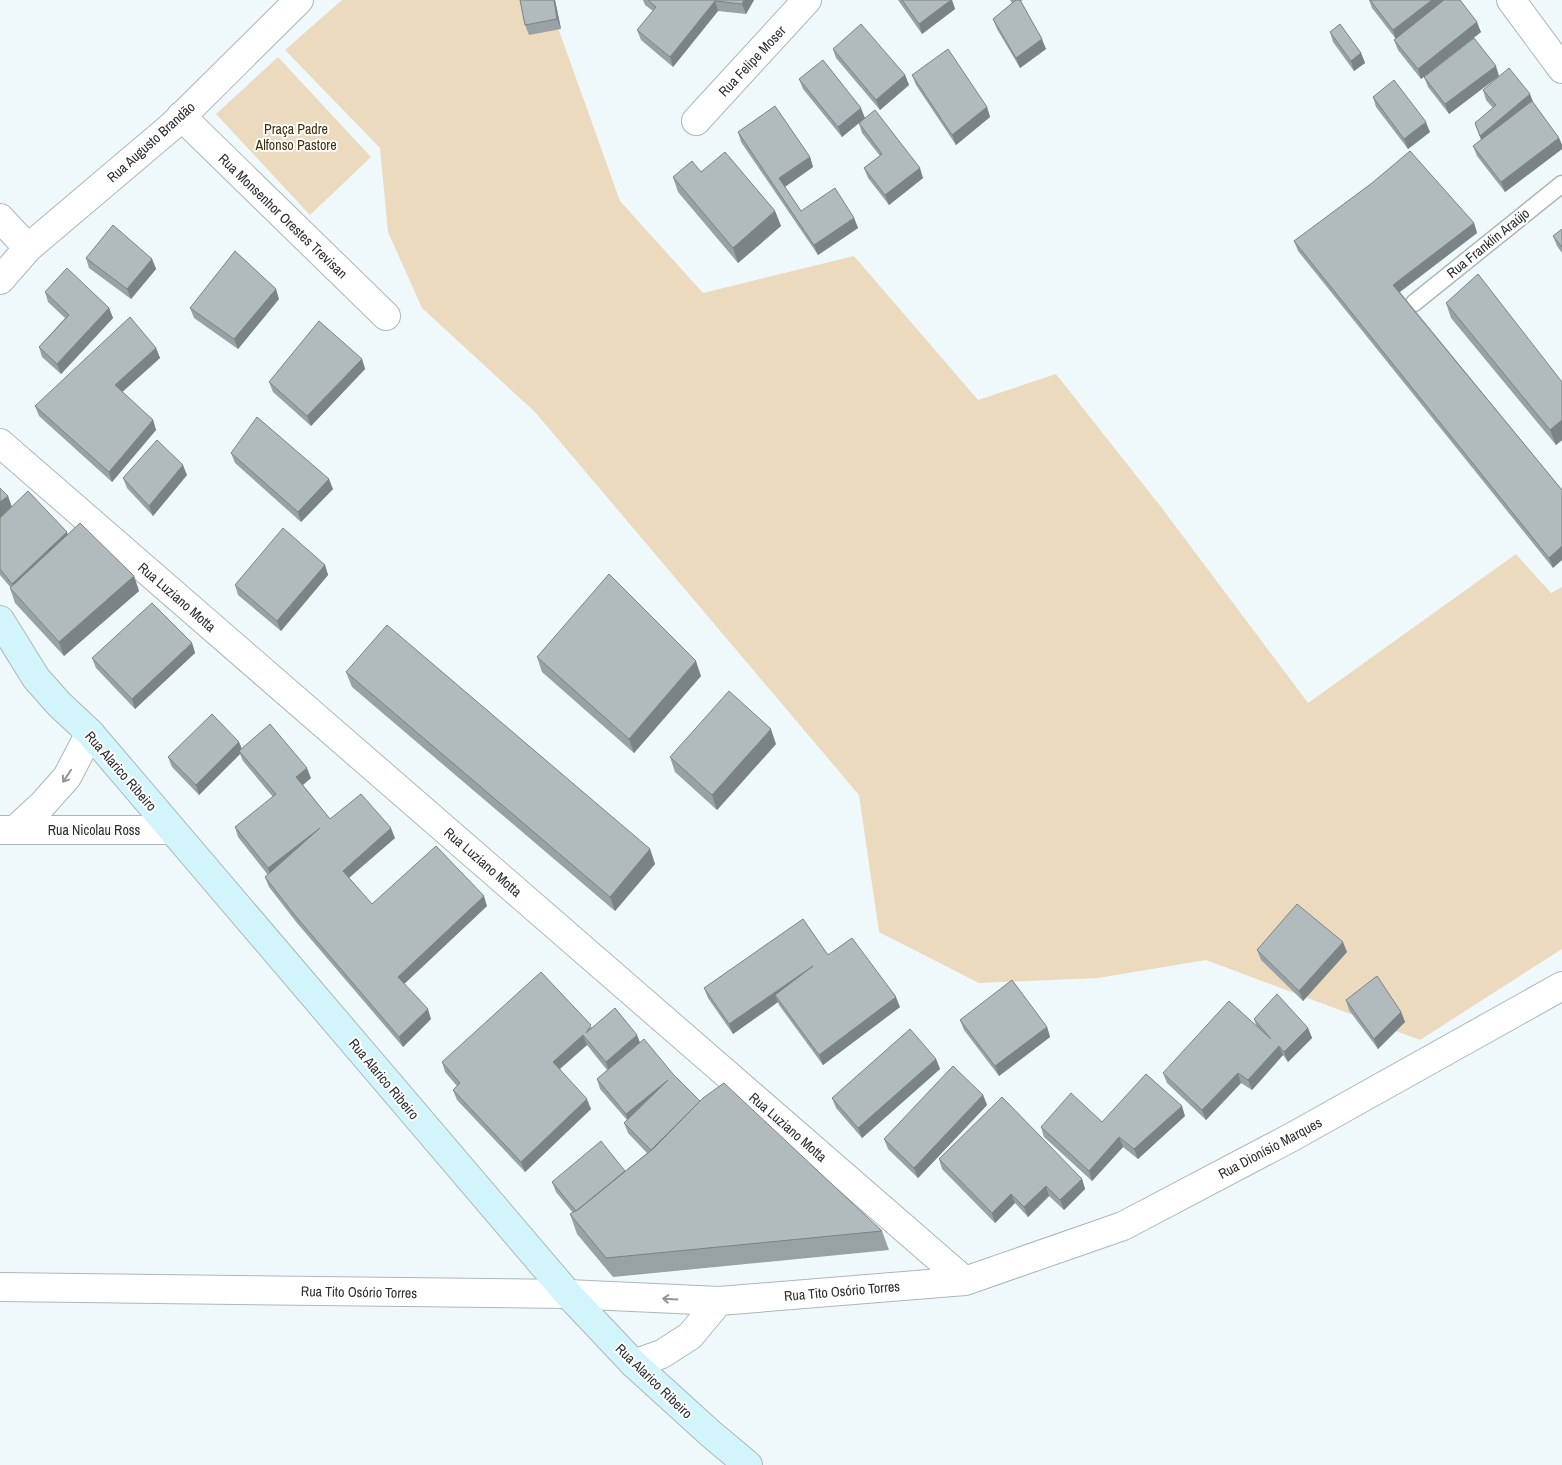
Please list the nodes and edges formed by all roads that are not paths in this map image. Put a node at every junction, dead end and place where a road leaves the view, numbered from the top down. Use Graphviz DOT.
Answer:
graph roads {
  1 [pos="299,0"];
  2 [pos="807,0"];
  3 [pos="1511,0"];
  4 [pos="1562,69"];
  5 [pos="181,116"];
  6 [pos="696,121"];
  7 [pos="1562,184"];
  8 [pos="0,218"];
  9 [pos="28,248"];
  10 [pos="0,280"];
  11 [pos="1414,303"];
  12 [pos="386,316"];
  13 [pos="0,443"];
  14 [pos="0,620"];
  15 [pos="0,657"];
  16 [pos="36,678"];
  17 [pos="90,733"];
  18 [pos="8,830"];
  19 [pos="172,830"];
  20 [pos="1562,986"];
  21 [pos="965,1281"];
  22 [pos="0,1288"];
  23 [pos="568,1294"];
  24 [pos="719,1301"];
  25 [pos="634,1364"];
  26 [pos="748,1465"];
  1 -- 5 [label="street, Rua Augusto Brandão"];
  2 -- 6 [label="street, Rua Felipe Moser"];
  3 -- 4 [label="street"];
  5 -- 9 [label="street, Rua Augusto Brandão"];
  5 -- 12 [label="street, Rua Monsenhor Orestes Trevisan"];
  7 -- 11 [label="lane, Rua Franklin Araújo"];
  8 -- 9 [label="street"];
  9 -- 10 [label="street, Rua Augusto Brandão"];
  13 -- 21 [label="street, Rua Luziano Motta"];
  14 -- 16 [label="main road, Rua Alarico Ribeiro"];
  15 -- 16 [label="main road, Rua Alarico Ribeiro"];
  16 -- 17 [label="main road, Rua Alarico Ribeiro"];
  17 -- 18 [label="street, Rua Nicolau Ross, one-way"];
  17 -- 19 [label="main road, Rua Alarico Ribeiro"];
  18 -- 19 [label="street, Rua Nicolau Ross"];
  19 -- 23 [label="main road, Rua Alarico Ribeiro"];
  20 -- 21 [label="street, Rua Dionísio Marques"];
  21 -- 24 [label="street, Rua Tito Osório Torres"];
  22 -- 23 [label="street, Rua Tito Osório Torres"];
  24 -- 23 [label="street, Rua Tito Osório Torres, one-way"];
  23 -- 25 [label="main road, Rua Alarico Ribeiro"];
  24 -- 25 [label="street"];
  25 -- 26 [label="main road, Rua Alarico Ribeiro"];
}
